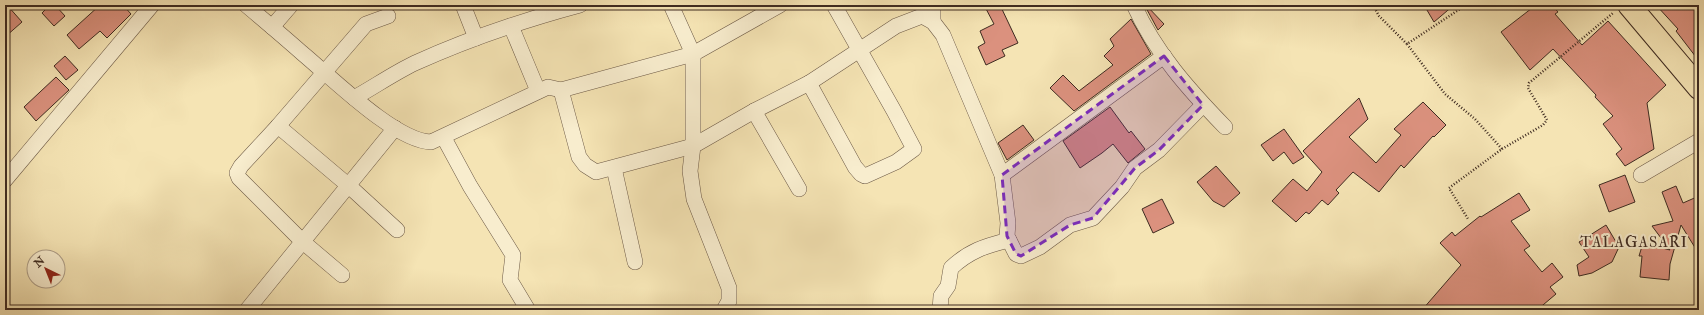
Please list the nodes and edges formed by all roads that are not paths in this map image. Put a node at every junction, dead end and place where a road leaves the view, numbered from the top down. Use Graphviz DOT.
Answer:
graph roads {
  1 [pos="152,5"];
  2 [pos="246,5"];
  3 [pos="290,5"];
  4 [pos="463,5"];
  5 [pos="580,5"];
  6 [pos="671,5"];
  7 [pos="780,5"];
  8 [pos="834,5"];
  9 [pos="933,5"];
  10 [pos="1134,5"];
  11 [pos="1621,9"];
  12 [pos="543,10"];
  13 [pos="388,16"];
  14 [pos="933,22"];
  15 [pos="511,26"];
  16 [pos="272,28"];
  17 [pos="476,38"];
  18 [pos="859,51"];
  19 [pos="693,54"];
  20 [pos="1164,56"];
  21 [pos="324,72"];
  22 [pos="810,83"];
  23 [pos="1699,88"];
  24 [pos="561,90"];
  25 [pos="538,91"];
  26 [pos="354,98"];
  27 [pos="1203,105"];
  28 [pos="754,111"];
  29 [pos="278,126"];
  30 [pos="1225,127"];
  31 [pos="395,128"];
  32 [pos="444,138"];
  33 [pos="1699,141"];
  34 [pos="693,146"];
  35 [pos="614,168"];
  36 [pos="1002,175"];
  37 [pos="1641,175"];
  38 [pos="5,180"];
  39 [pos="349,186"];
  40 [pos="799,189"];
  41 [pos="397,230"];
  42 [pos="1008,233"];
  43 [pos="303,242"];
  44 [pos="635,262"];
  45 [pos="342,275"];
  46 [pos="247,310"];
  47 [pos="528,310"];
  48 [pos="724,310"];
  49 [pos="940,310"];
  1 -- 38 [label="street"];
  2 -- 16 [label="street"];
  3 -- 16 [label="street"];
  4 -- 17 [label="street"];
  5 -- 12 [label="street"];
  6 -- 19 [label="street"];
  7 -- 19 [label="street"];
  8 -- 18 [label="street"];
  9 -- 14 [label="street"];
  10 -- 20 [label="street"];
  11 -- 23 [label="main road"];
  12 -- 15 [label="street"];
  13 -- 21 [label="street"];
  14 -- 18 [label="street"];
  14 -- 36 [label="street"];
  15 -- 17 [label="street"];
  15 -- 25 [label="street"];
  16 -- 21 [label="street"];
  17 -- 26 [label="street"];
  18 -- 22 [label="street"];
  18 -- 22 [label="street"];
  19 -- 24 [label="street"];
  19 -- 34 [label="street"];
  20 -- 27 [label="street"];
  20 -- 36 [label="street"];
  21 -- 26 [label="street"];
  21 -- 29 [label="street"];
  22 -- 28 [label="street"];
  24 -- 25 [label="street"];
  24 -- 35 [label="street"];
  25 -- 32 [label="street"];
  26 -- 31 [label="street"];
  27 -- 30 [label="street"];
  27 -- 42 [label="street"];
  28 -- 34 [label="street"];
  28 -- 40 [label="street"];
  29 -- 39 [label="street"];
  29 -- 43 [label="street"];
  31 -- 32 [label="street"];
  31 -- 39 [label="street"];
  32 -- 47 [label="street"];
  33 -- 37 [label="street"];
  34 -- 35 [label="street"];
  34 -- 48 [label="street"];
  35 -- 44 [label="street"];
  36 -- 42 [label="street"];
  39 -- 41 [label="street"];
  39 -- 43 [label="street"];
  42 -- 49 [label="street"];
  43 -- 45 [label="street"];
  43 -- 46 [label="street"];
}
